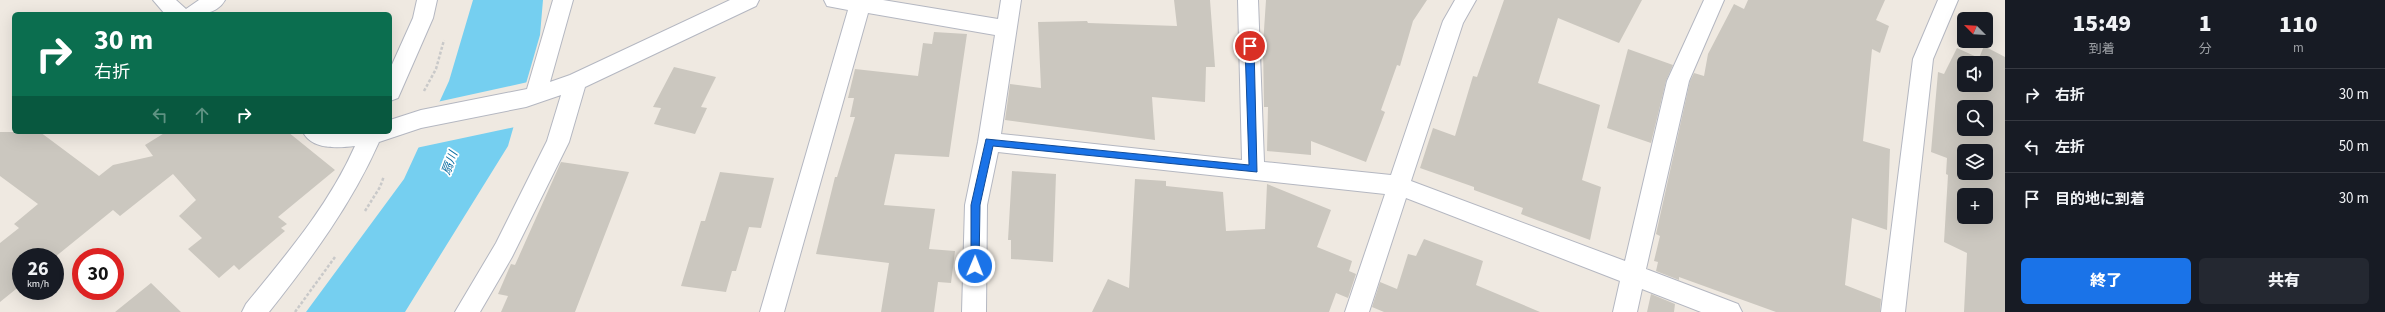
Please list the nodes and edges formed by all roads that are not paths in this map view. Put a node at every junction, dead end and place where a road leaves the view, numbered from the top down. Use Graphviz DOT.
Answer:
graph roads {
  1 [pos="163,0"];
  2 [pos="215,0"];
  3 [pos="426,0"];
  4 [pos="563,0"];
  5 [pos="748,0"];
  6 [pos="834,0"];
  7 [pos="1011,0"];
  8 [pos="1248,0"];
  9 [pos="1466,0"];
  10 [pos="1714,0"];
  11 [pos="1948,0"];
  12 [pos="860,5"];
  13 [pos="176,12"];
  14 [pos="196,12"];
  15 [pos="1005,28"];
  16 [pos="576,82"];
  17 [pos="392,87"];
  18 [pos="531,96"];
  19 [pos="392,128"];
  20 [pos="316,134"];
  21 [pos="364,134"];
  22 [pos="377,134"];
  23 [pos="989,142"];
  24 [pos="1253,170"];
  25 [pos="1399,186"];
  26 [pos="1634,275"];
  27 [pos="254,312"];
  28 [pos="467,312"];
  29 [pos="772,312"];
  30 [pos="974,312"];
  31 [pos="1357,312"];
  32 [pos="1626,312"];
  33 [pos="1730,312"];
  34 [pos="1893,312"];
  1 -- 13 [label="street"];
  2 -- 14 [label="street"];
  3 -- 17 [label="street"];
  4 -- 18 [label="street"];
  5 -- 16 [label="street"];
  6 -- 12 [label="street"];
  7 -- 15 [label="street"];
  8 -- 24 [label="street"];
  9 -- 25 [label="street"];
  10 -- 26 [label="street"];
  11 -- 34 [label="street"];
  12 -- 15 [label="street"];
  12 -- 29 [label="street"];
  15 -- 23 [label="street"];
  16 -- 18 [label="street"];
  16 -- 28 [label="street"];
  18 -- 19 [label="street"];
  20 -- 21 [label="street"];
  22 -- 27 [label="street"];
  23 -- 24 [label="street"];
  23 -- 30 [label="street"];
  24 -- 25 [label="street"];
  25 -- 26 [label="street"];
  25 -- 31 [label="street"];
  26 -- 32 [label="street"];
  26 -- 33 [label="street"];
}
